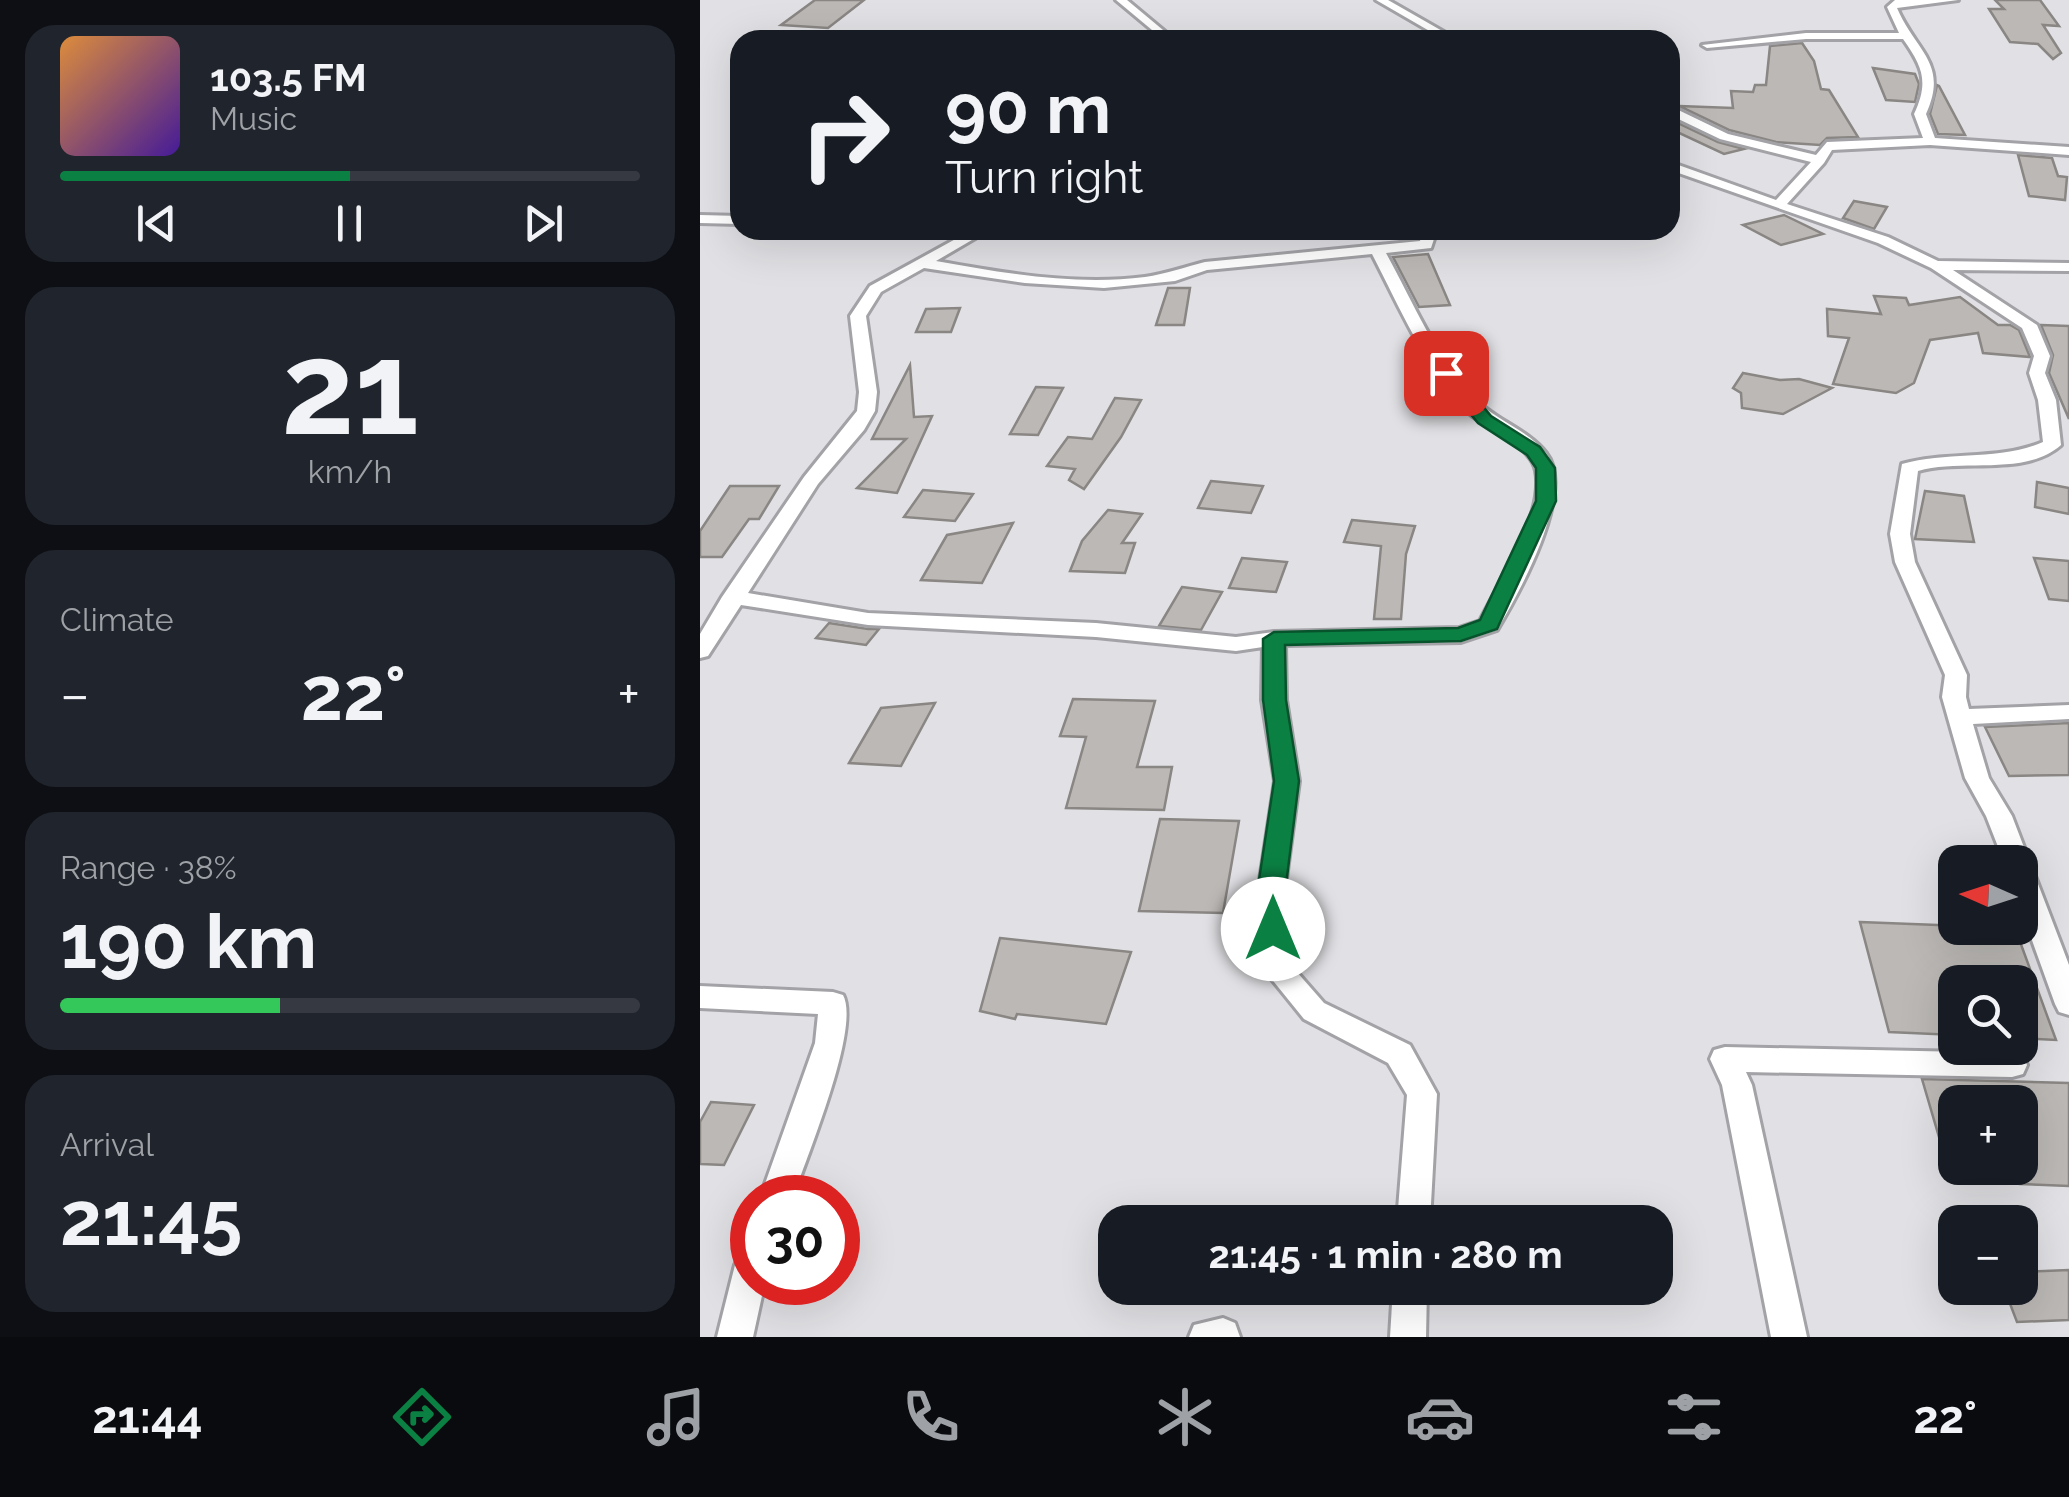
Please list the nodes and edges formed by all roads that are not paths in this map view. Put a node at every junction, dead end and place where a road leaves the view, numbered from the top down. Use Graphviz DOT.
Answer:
graph roads {
  1 [pos="1121,0"];
  2 [pos="1381,0"];
  3 [pos="1953,0"];
  4 [pos="1158,30"];
  5 [pos="1435,30"];
  6 [pos="1906,36"];
  7 [pos="1707,45"];
  8 [pos="1680,116"];
  9 [pos="1930,141"];
  10 [pos="2069,151"];
  11 [pos="1820,160"];
  12 [pos="1680,170"];
  13 [pos="1778,206"];
  14 [pos="700,219"];
  15 [pos="730,220"];
  16 [pos="963,240"];
  17 [pos="1427,240"];
  18 [pos="1377,250"];
  19 [pos="920,263"];
  20 [pos="1936,265"];
  21 [pos="2069,267"];
  22 [pos="733,597"];
  23 [pos="1274,639"];
  24 [pos="700,651"];
  25 [pos="2069,712"];
  26 [pos="1960,717"];
  27 [pos="2011,845"];
  28 [pos="2038,919"];
  29 [pos="700,997"];
  30 [pos="2069,1004"];
  31 [pos="1938,1063"];
  32 [pos="784,1175"];
  33 [pos="1415,1205"];
  34 [pos="743,1305"];
  35 [pos="1409,1305"];
  36 [pos="735,1337"];
  37 [pos="1408,1337"];
  38 [pos="1789,1337"];
  1 -- 4 [label="street"];
  2 -- 5 [label="street"];
  3 -- 6 [label="street"];
  6 -- 7 [label="street"];
  6 -- 9 [label="street"];
  8 -- 11 [label="street"];
  9 -- 10 [label="street"];
  9 -- 11 [label="street"];
  11 -- 13 [label="street"];
  12 -- 13 [label="street"];
  13 -- 20 [label="street"];
  14 -- 15 [label="street"];
  16 -- 19 [label="street"];
  17 -- 18 [label="street"];
  18 -- 19 [label="street"];
  18 -- 23 [label="street"];
  19 -- 22 [label="street"];
  20 -- 21 [label="street"];
  20 -- 26 [label="street"];
  22 -- 23 [label="street"];
  22 -- 24 [label="street"];
  23 -- 33 [label="street"];
  25 -- 26 [label="street"];
  26 -- 27 [label="street"];
  28 -- 30 [label="street"];
  29 -- 32 [label="street"];
  31 -- 38 [label="street"];
  34 -- 36 [label="street"];
  35 -- 37 [label="street"];
}
